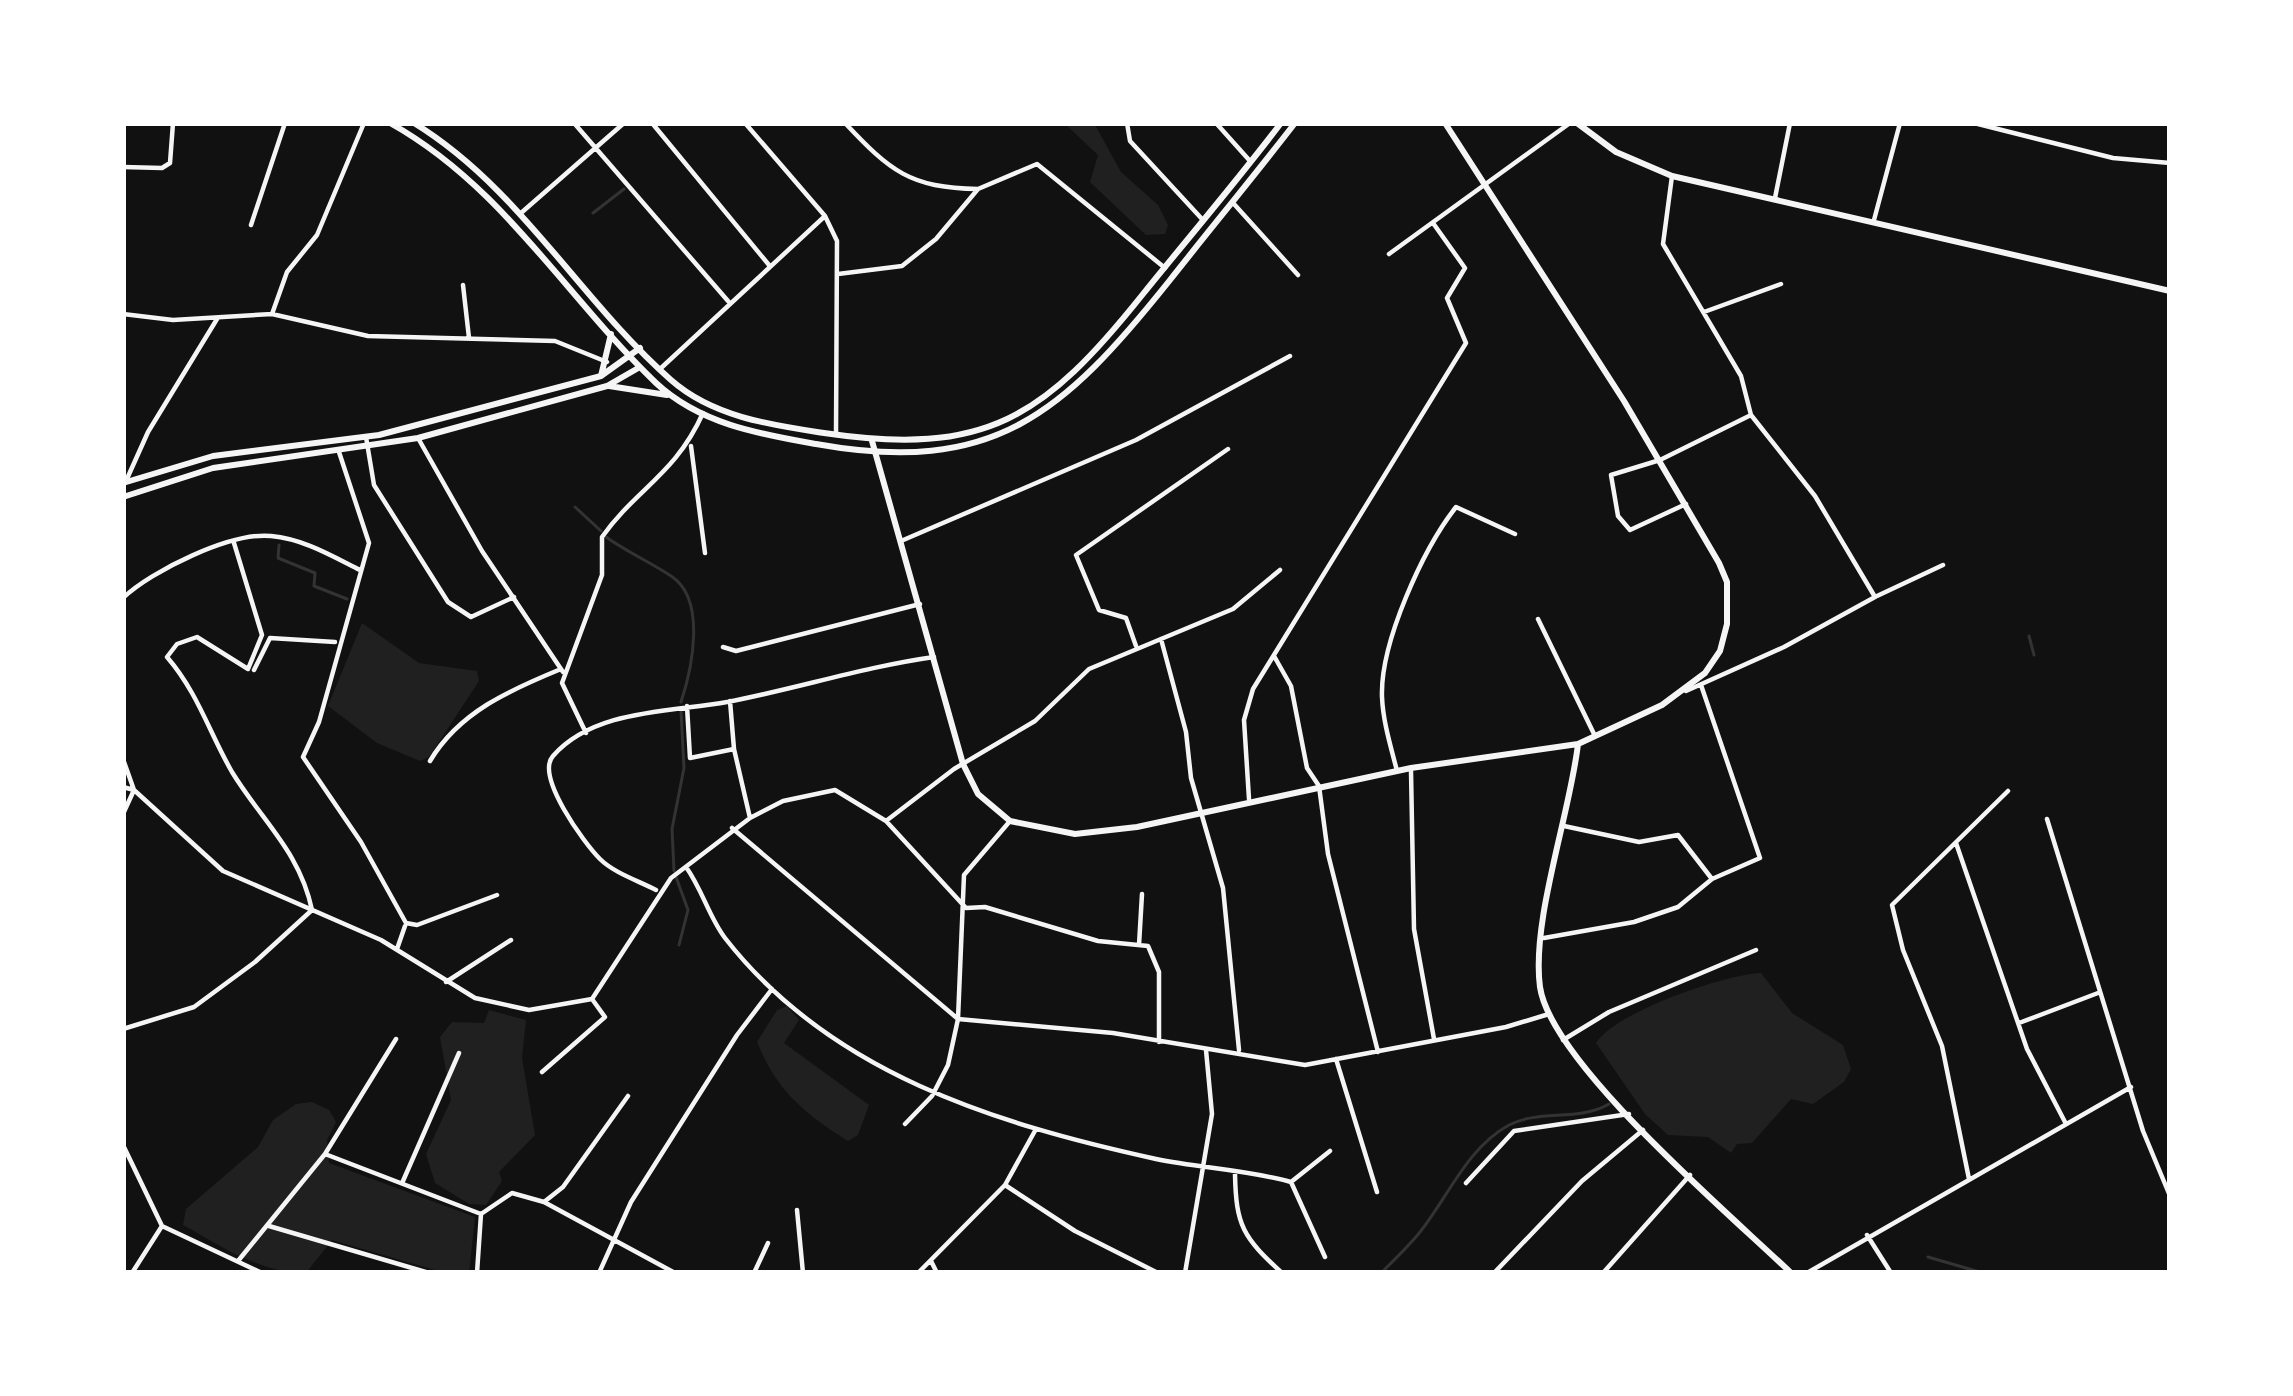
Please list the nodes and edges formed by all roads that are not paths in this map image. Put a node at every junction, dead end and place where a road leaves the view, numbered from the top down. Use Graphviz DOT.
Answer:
graph roads {
  1 [pos="173,123"];
  2 [pos="286,123"];
  3 [pos="364,123"];
  4 [pos="390,123"];
  5 [pos="414,123"];
  6 [pos="574,123"];
  7 [pos="625,123"];
  8 [pos="652,123"];
  9 [pos="845,123"];
  10 [pos="1127,123"];
  11 [pos="1216,123"];
  12 [pos="1281,123"];
  13 [pos="1294,123"];
  14 [pos="1445,123"];
  15 [pos="1574,123"];
  16 [pos="1790,123"];
  17 [pos="1900,123"];
  18 [pos="1974,123"];
  19 [pos="748,124"];
  20 [pos="597,148"];
  21 [pos="1250,161"];
  22 [pos="2170,164"];
  23 [pos="123,167"];
  24 [pos="1672,176"];
  25 [pos="1486,188"];
  26 [pos="978,189"];
  27 [pos="1775,198"];
  28 [pos="1232,202"];
  29 [pos="520,213"];
  30 [pos="826,216"];
  31 [pos="1202,219"];
  32 [pos="1874,220"];
  33 [pos="1433,223"];
  34 [pos="251,225"];
  35 [pos="1389,254"];
  36 [pos="769,266"];
  37 [pos="1165,268"];
  38 [pos="838,274"];
  39 [pos="1298,275"];
  40 [pos="1780,284"];
  41 [pos="463,285"];
  42 [pos="2170,291"];
  43 [pos="728,302"];
  44 [pos="1704,312"];
  45 [pos="123,314"];
  46 [pos="272,314"];
  47 [pos="218,316"];
  48 [pos="611,334"];
  49 [pos="469,338"];
  50 [pos="640,348"];
  51 [pos="1290,356"];
  52 [pos="631,357"];
  53 [pos="650,359"];
  54 [pos="607,362"];
  55 [pos="640,367"];
  56 [pos="660,369"];
  57 [pos="601,376"];
  58 [pos="607,386"];
  59 [pos="670,395"];
  60 [pos="703,413"];
  61 [pos="1751,415"];
  62 [pos="836,435"];
  63 [pos="366,437"];
  64 [pos="418,438"];
  65 [pos="872,441"];
  66 [pos="691,443"];
  67 [pos="368,448"];
  68 [pos="1228,449"];
  69 [pos="339,452"];
  70 [pos="874,455"];
  71 [pos="1660,460"];
  72 [pos="125,483"];
  73 [pos="123,497"];
  74 [pos="1686,504"];
  75 [pos="1515,534"];
  76 [pos="901,541"];
  77 [pos="235,543"];
  78 [pos="705,553"];
  79 [pos="1942,565"];
  80 [pos="360,570"];
  81 [pos="1280,570"];
  82 [pos="1875,596"];
  83 [pos="514,597"];
  84 [pos="123,598"];
  85 [pos="920,604"];
  86 [pos="1538,619"];
  87 [pos="1161,638"];
  88 [pos="338,642"];
  89 [pos="1136,646"];
  90 [pos="723,647"];
  91 [pos="1274,656"];
  92 [pos="934,657"];
  93 [pos="254,670"];
  94 [pos="562,671"];
  95 [pos="1701,685"];
  96 [pos="1686,691"];
  97 [pos="730,701"];
  98 [pos="687,706"];
  99 [pos="586,733"];
  100 [pos="1595,736"];
  101 [pos="1579,744"];
  102 [pos="734,749"];
  103 [pos="123,759"];
  104 [pos="430,761"];
  105 [pos="963,764"];
  106 [pos="1411,768"];
  107 [pos="1397,771"];
  108 [pos="1319,786"];
  109 [pos="123,787"];
  110 [pos="134,790"];
  111 [pos="2008,791"];
  112 [pos="1249,799"];
  113 [pos="1204,813"];
  114 [pos="123,814"];
  115 [pos="751,818"];
  116 [pos="2047,819"];
  117 [pos="886,821"];
  118 [pos="1010,821"];
  119 [pos="1564,826"];
  120 [pos="732,828"];
  121 [pos="1956,842"];
  122 [pos="686,867"];
  123 [pos="1712,879"];
  124 [pos="658,891"];
  125 [pos="1142,894"];
  126 [pos="496,895"];
  127 [pos="966,908"];
  128 [pos="312,910"];
  129 [pos="406,923"];
  130 [pos="1544,938"];
  131 [pos="511,940"];
  132 [pos="1139,945"];
  133 [pos="397,949"];
  134 [pos="1756,950"];
  135 [pos="446,982"];
  136 [pos="772,989"];
  137 [pos="2099,993"];
  138 [pos="592,998"];
  139 [pos="1549,1014"];
  140 [pos="958,1019"];
  141 [pos="2019,1023"];
  142 [pos="123,1029"];
  143 [pos="1434,1039"];
  144 [pos="396,1040"];
  145 [pos="1563,1040"];
  146 [pos="1159,1042"];
  147 [pos="1206,1050"];
  148 [pos="1239,1050"];
  149 [pos="1378,1052"];
  150 [pos="459,1053"];
  151 [pos="1336,1060"];
  152 [pos="542,1072"];
  153 [pos="2131,1087"];
  154 [pos="628,1096"];
  155 [pos="932,1096"];
  156 [pos="1629,1114"];
  157 [pos="2065,1122"];
  158 [pos="905,1124"];
  159 [pos="1036,1129"];
  160 [pos="1643,1130"];
  161 [pos="123,1145"];
  162 [pos="1330,1151"];
  163 [pos="325,1154"];
  164 [pos="1206,1167"];
  165 [pos="1235,1174"];
  166 [pos="1690,1175"];
  167 [pos="1970,1179"];
  168 [pos="404,1181"];
  169 [pos="1291,1182"];
  170 [pos="1466,1183"];
  171 [pos="1005,1185"];
  172 [pos="1377,1192"];
  173 [pos="2170,1196"];
  174 [pos="544,1202"];
  175 [pos="797,1210"];
  176 [pos="481,1214"];
  177 [pos="162,1226"];
  178 [pos="268,1226"];
  179 [pos="1867,1235"];
  180 [pos="613,1243"];
  181 [pos="768,1243"];
  182 [pos="1325,1257"];
  183 [pos="931,1261"];
  184 [pos="238,1262"];
  185 [pos="132,1273"];
  186 [pos="262,1273"];
  187 [pos="429,1273"];
  188 [pos="477,1273"];
  189 [pos="599,1273"];
  190 [pos="675,1273"];
  191 [pos="754,1273"];
  192 [pos="803,1273"];
  193 [pos="918,1273"];
  194 [pos="937,1273"];
  195 [pos="1158,1273"];
  196 [pos="1185,1273"];
  197 [pos="1282,1273"];
  198 [pos="1494,1273"];
  199 [pos="1604,1273"];
  200 [pos="1791,1273"];
  201 [pos="1807,1273"];
  202 [pos="1892,1273"];
  1 -- 23 [label="street"];
  2 -- 34 [label="street"];
  3 -- 46 [label="street"];
  4 -- 48 [label="main road"];
  5 -- 29 [label="main road"];
  6 -- 20 [label="street"];
  7 -- 20 [label="street"];
  8 -- 36 [label="street"];
  9 -- 26 [label="street"];
  10 -- 31 [label="street"];
  11 -- 21 [label="street"];
  12 -- 21 [label="main road"];
  13 -- 28 [label="main road"];
  14 -- 25 [label="main road"];
  15 -- 24 [label="main road"];
  15 -- 25 [label="street"];
  16 -- 27 [label="street"];
  17 -- 32 [label="street"];
  18 -- 22 [label="street"];
  19 -- 30 [label="street"];
  20 -- 29 [label="street"];
  20 -- 43 [label="street"];
  21 -- 31 [label="main road"];
  24 -- 27 [label="main road"];
  24 -- 44 [label="street"];
  25 -- 33 [label="street"];
  25 -- 71 [label="main road"];
  26 -- 37 [label="street"];
  26 -- 38 [label="street"];
  27 -- 32 [label="main road"];
  28 -- 39 [label="street"];
  28 -- 70 [label="main road"];
  29 -- 50 [label="main road"];
  30 -- 36 [label="street"];
  30 -- 38 [label="street"];
  31 -- 37 [label="main road"];
  32 -- 42 [label="main road"];
  33 -- 35 [label="street"];
  33 -- 91 [label="street"];
  36 -- 43 [label="street"];
  37 -- 65 [label="main road"];
  38 -- 62 [label="street"];
  40 -- 44 [label="street"];
  41 -- 49 [label="street"];
  43 -- 56 [label="street"];
  44 -- 61 [label="street"];
  45 -- 47 [label="street"];
  46 -- 47 [label="street"];
  46 -- 49 [label="street"];
  47 -- 72 [label="street"];
  48 -- 52 [label="main road"];
  48 -- 54 [label="main road"];
  49 -- 54 [label="street"];
  50 -- 52 [label="main road"];
  50 -- 53 [label="main road"];
  51 -- 76 [label="street"];
  52 -- 55 [label="main road"];
  52 -- 57 [label="main road"];
  53 -- 55 [label="main road"];
  53 -- 56 [label="main road"];
  54 -- 57 [label="main road"];
  55 -- 58 [label="main road"];
  55 -- 59 [label="main road"];
  56 -- 62 [label="main road"];
  57 -- 63 [label="main road"];
  58 -- 59 [label="main road"];
  58 -- 64 [label="main road"];
  59 -- 60 [label="main road"];
  60 -- 66 [label="street"];
  60 -- 70 [label="main road"];
  61 -- 71 [label="street"];
  61 -- 82 [label="street"];
  62 -- 65 [label="main road"];
  63 -- 67 [label="street"];
  63 -- 72 [label="main road"];
  64 -- 67 [label="main road"];
  64 -- 83 [label="street"];
  65 -- 70 [label="main road"];
  66 -- 78 [label="street"];
  66 -- 94 [label="street"];
  67 -- 69 [label="main road"];
  67 -- 83 [label="street"];
  68 -- 89 [label="street"];
  69 -- 73 [label="main road"];
  69 -- 80 [label="street"];
  70 -- 76 [label="main road"];
  71 -- 74 [label="main road"];
  71 -- 74 [label="street"];
  74 -- 96 [label="main road"];
  75 -- 107 [label="street"];
  76 -- 85 [label="main road"];
  77 -- 80 [label="street"];
  77 -- 84 [label="street"];
  77 -- 128 [label="street"];
  79 -- 82 [label="street"];
  80 -- 88 [label="street"];
  81 -- 87 [label="street"];
  82 -- 95 [label="street"];
  83 -- 94 [label="street"];
  85 -- 90 [label="street"];
  85 -- 92 [label="main road"];
  86 -- 100 [label="street"];
  87 -- 89 [label="street"];
  87 -- 113 [label="street"];
  88 -- 93 [label="street"];
  88 -- 129 [label="street"];
  89 -- 105 [label="street"];
  91 -- 108 [label="street"];
  91 -- 112 [label="street"];
  92 -- 97 [label="street"];
  92 -- 105 [label="main road"];
  94 -- 99 [label="street"];
  94 -- 104 [label="street"];
  95 -- 96 [label="street"];
  95 -- 123 [label="street"];
  96 -- 100 [label="main road"];
  97 -- 98 [label="street"];
  97 -- 102 [label="street"];
  98 -- 99 [label="street"];
  98 -- 102 [label="street"];
  99 -- 124 [label="street"];
  100 -- 101 [label="main road"];
  101 -- 106 [label="main road"];
  101 -- 119 [label="main road"];
  102 -- 115 [label="street"];
  103 -- 110 [label="street"];
  105 -- 117 [label="street"];
  105 -- 118 [label="main road"];
  106 -- 107 [label="main road"];
  106 -- 143 [label="street"];
  107 -- 108 [label="main road"];
  108 -- 112 [label="main road"];
  108 -- 149 [label="street"];
  109 -- 110 [label="street"];
  110 -- 114 [label="street"];
  110 -- 128 [label="street"];
  111 -- 121 [label="street"];
  112 -- 113 [label="main road"];
  113 -- 118 [label="main road"];
  113 -- 148 [label="street"];
  115 -- 117 [label="street"];
  115 -- 120 [label="street"];
  116 -- 137 [label="street"];
  117 -- 127 [label="street"];
  118 -- 127 [label="street"];
  119 -- 123 [label="street"];
  119 -- 130 [label="main road"];
  120 -- 122 [label="street"];
  120 -- 140 [label="street"];
  121 -- 141 [label="street"];
  121 -- 167 [label="street"];
  122 -- 124 [label="street"];
  122 -- 136 [label="street"];
  123 -- 130 [label="street"];
  124 -- 138 [label="street"];
  125 -- 132 [label="street"];
  126 -- 129 [label="street"];
  127 -- 132 [label="street"];
  127 -- 140 [label="street"];
  128 -- 133 [label="street"];
  128 -- 142 [label="street"];
  129 -- 133 [label="street"];
  130 -- 139 [label="main road"];
  131 -- 135 [label="street"];
  132 -- 146 [label="street"];
  133 -- 135 [label="street"];
  134 -- 145 [label="street"];
  135 -- 138 [label="street"];
  136 -- 155 [label="street"];
  136 -- 180 [label="street"];
  137 -- 141 [label="street"];
  137 -- 153 [label="street"];
  138 -- 152 [label="street"];
  139 -- 143 [label="street"];
  139 -- 145 [label="main road"];
  140 -- 146 [label="street"];
  140 -- 155 [label="street"];
  141 -- 157 [label="street"];
  143 -- 149 [label="street"];
  144 -- 163 [label="street"];
  145 -- 156 [label="main road"];
  146 -- 147 [label="street"];
  147 -- 148 [label="street"];
  147 -- 164 [label="street"];
  148 -- 151 [label="street"];
  149 -- 151 [label="street"];
  150 -- 168 [label="street"];
  151 -- 172 [label="street"];
  153 -- 157 [label="street"];
  153 -- 173 [label="street"];
  154 -- 174 [label="street"];
  155 -- 158 [label="street"];
  155 -- 159 [label="street"];
  156 -- 160 [label="main road"];
  156 -- 170 [label="street"];
  157 -- 167 [label="street"];
  159 -- 164 [label="street"];
  159 -- 171 [label="street"];
  160 -- 166 [label="main road"];
  160 -- 198 [label="street"];
  161 -- 177 [label="street"];
  162 -- 169 [label="street"];
  163 -- 168 [label="street"];
  163 -- 178 [label="street"];
  164 -- 165 [label="street"];
  164 -- 196 [label="street"];
  165 -- 169 [label="street"];
  165 -- 197 [label="street"];
  166 -- 199 [label="street"];
  166 -- 200 [label="main road"];
  167 -- 179 [label="street"];
  168 -- 176 [label="street"];
  169 -- 182 [label="street"];
  171 -- 183 [label="street"];
  171 -- 195 [label="street"];
  174 -- 176 [label="street"];
  174 -- 180 [label="street"];
  175 -- 192 [label="street"];
  176 -- 188 [label="street"];
  177 -- 184 [label="street"];
  177 -- 185 [label="street"];
  178 -- 184 [label="street"];
  178 -- 187 [label="street"];
  179 -- 201 [label="street"];
  179 -- 202 [label="street"];
  180 -- 189 [label="street"];
  180 -- 190 [label="street"];
  181 -- 191 [label="street"];
  183 -- 193 [label="street"];
  183 -- 194 [label="street"];
  184 -- 186 [label="street"];
}
